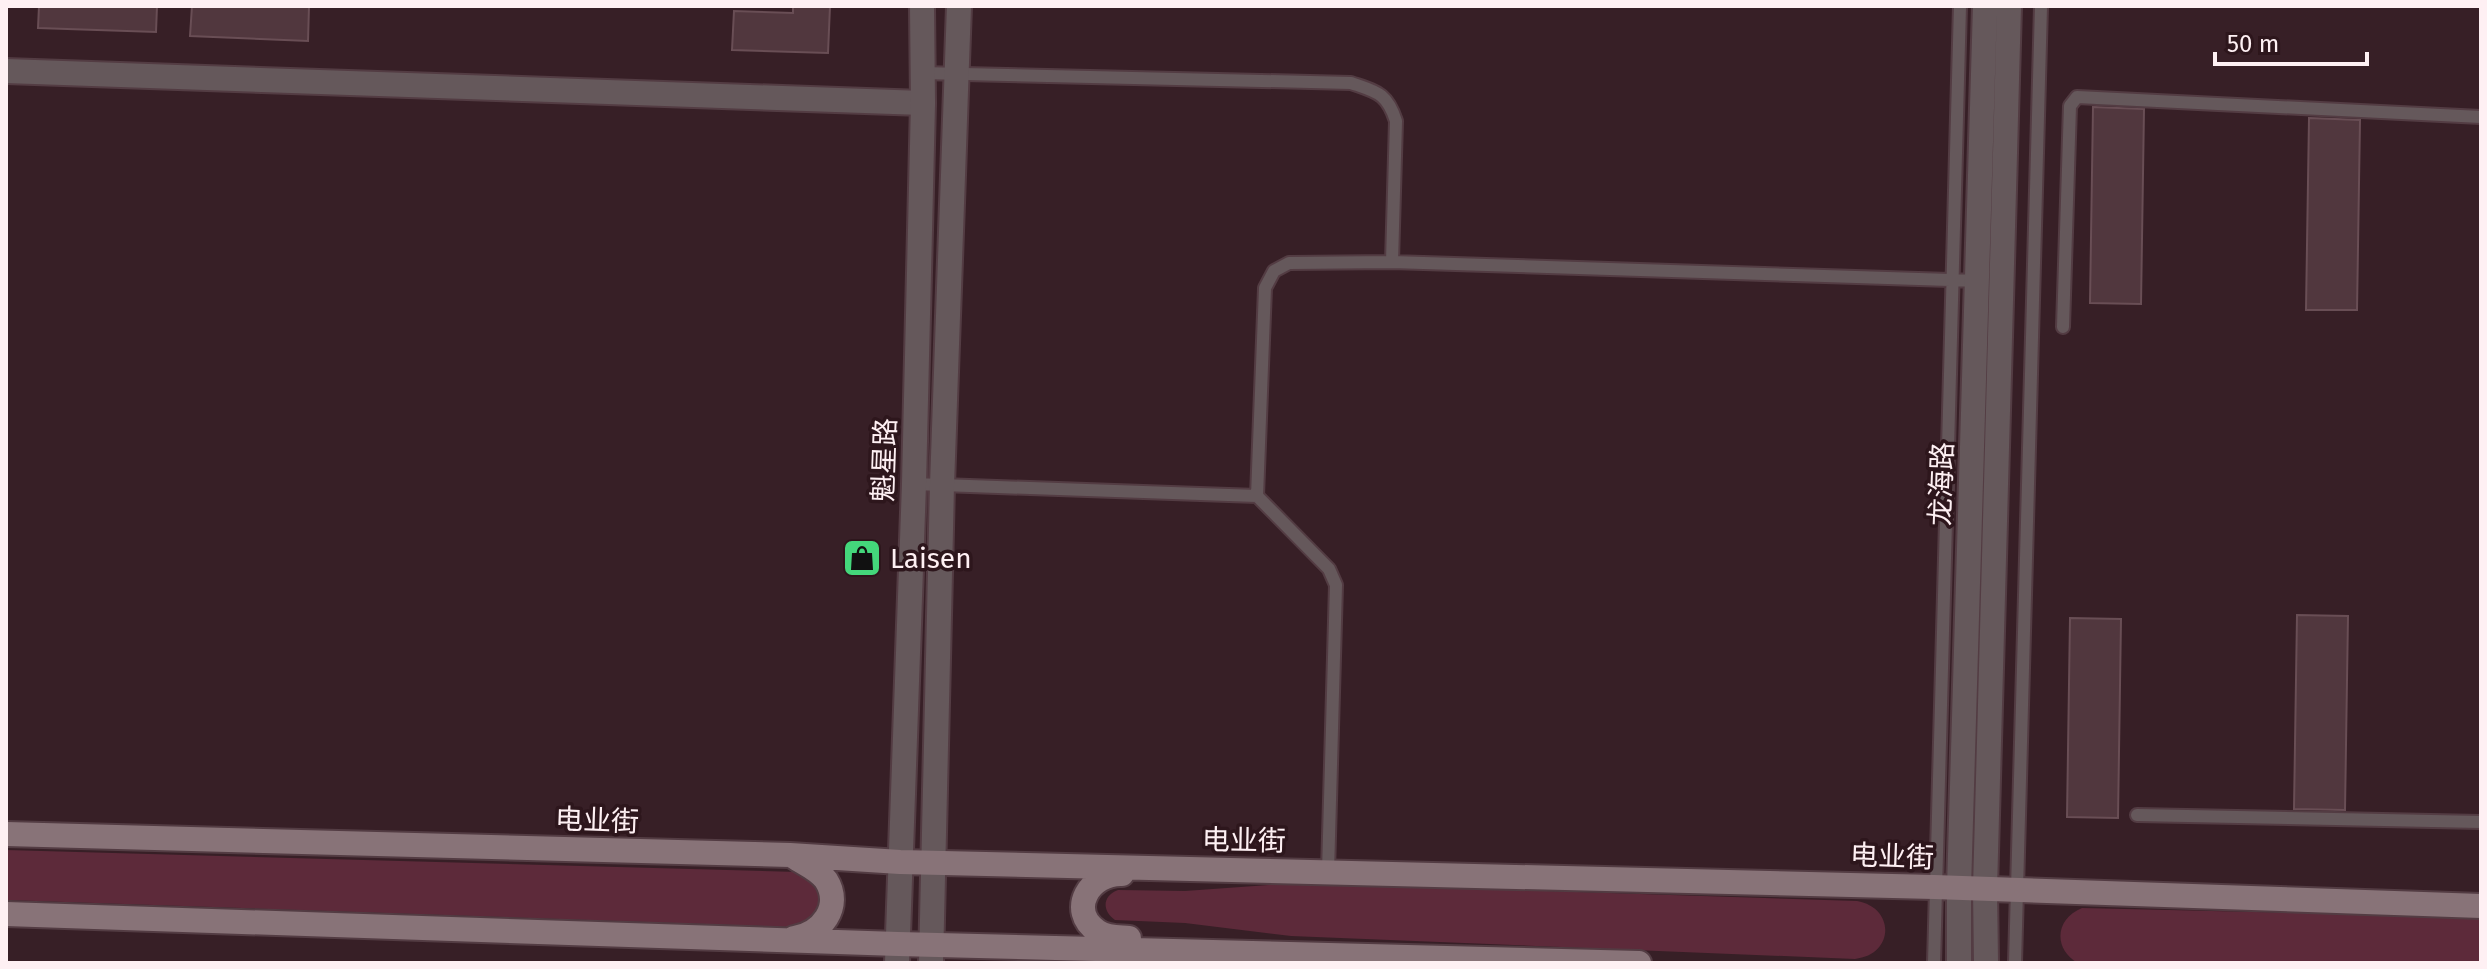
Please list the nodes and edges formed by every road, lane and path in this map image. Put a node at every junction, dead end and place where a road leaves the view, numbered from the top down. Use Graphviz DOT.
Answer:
graph roads {
  1 [pos="922,6"];
  2 [pos="959,6"];
  3 [pos="1960,6"];
  4 [pos="1985,6"];
  5 [pos="2009,6"];
  6 [pos="2041,6"];
  7 [pos="6,71"];
  8 [pos="921,73"];
  9 [pos="956,73"];
  10 [pos="923,103"];
  11 [pos="2481,117"];
  12 [pos="1392,262"];
  13 [pos="1977,281"];
  14 [pos="2063,327"];
  15 [pos="914,484"];
  16 [pos="942,485"];
  17 [pos="1257,496"];
  18 [pos="2137,815"];
  19 [pos="2481,822"];
  20 [pos="6,834"];
  21 [pos="790,855"];
  22 [pos="900,862"];
  23 [pos="933,863"];
  24 [pos="1239,870"];
  25 [pos="1328,872"];
  26 [pos="1934,887"];
  27 [pos="1959,888"];
  28 [pos="1985,889"];
  29 [pos="2016,890"];
  30 [pos="2481,906"];
  31 [pos="6,914"];
  32 [pos="780,940"];
  33 [pos="1242,953"];
  34 [pos="897,954"];
  35 [pos="931,954"];
  36 [pos="1363,960"];
  37 [pos="1639,963"];
  38 [pos="1934,963"];
  39 [pos="1959,963"];
  40 [pos="1986,963"];
  41 [pos="2015,963"];
  1 -- 8 [label="street, 魁星路"];
  2 -- 9 [label="street"];
  3 -- 13 [label="lane"];
  4 -- 13 [label="street, 龙海路"];
  5 -- 13 [label="street, 龙海路"];
  6 -- 29 [label="lane"];
  7 -- 10 [label="street"];
  8 -- 9 [label="lane"];
  8 -- 10 [label="street, 魁星路"];
  9 -- 12 [label="lane"];
  9 -- 16 [label="street"];
  10 -- 15 [label="street, 魁星路"];
  11 -- 14 [label="lane"];
  12 -- 13 [label="lane"];
  12 -- 17 [label="lane"];
  13 -- 26 [label="lane"];
  13 -- 27 [label="street, 龙海路"];
  13 -- 28 [label="street, 龙海路"];
  15 -- 16 [label="lane"];
  15 -- 22 [label="street, 魁星路"];
  16 -- 17 [label="lane"];
  16 -- 23 [label="street"];
  17 -- 25 [label="lane"];
  18 -- 19 [label="lane"];
  20 -- 21 [label="main road, 电业街"];
  21 -- 22 [label="main road, 电业街"];
  21 -- 32 [label="main road"];
  22 -- 23 [label="main road, 电业街"];
  22 -- 34 [label="street, 魁星路"];
  23 -- 24 [label="main road, 电业街"];
  23 -- 35 [label="street"];
  24 -- 25 [label="main road, 电业街"];
  24 -- 33 [label="main road"];
  25 -- 26 [label="main road, 电业街"];
  26 -- 27 [label="main road, 电业街"];
  26 -- 38 [label="lane"];
  27 -- 28 [label="main road, 电业街"];
  27 -- 39 [label="street, 龙海路"];
  28 -- 29 [label="main road, 电业街"];
  28 -- 40 [label="street, 龙海路"];
  29 -- 30 [label="main road, 电业街"];
  29 -- 41 [label="lane"];
  31 -- 32 [label="main road"];
  32 -- 34 [label="main road"];
  33 -- 35 [label="main road"];
  33 -- 36 [label="main road"];
  34 -- 35 [label="main road"];
  36 -- 37 [label="main road"];
}
